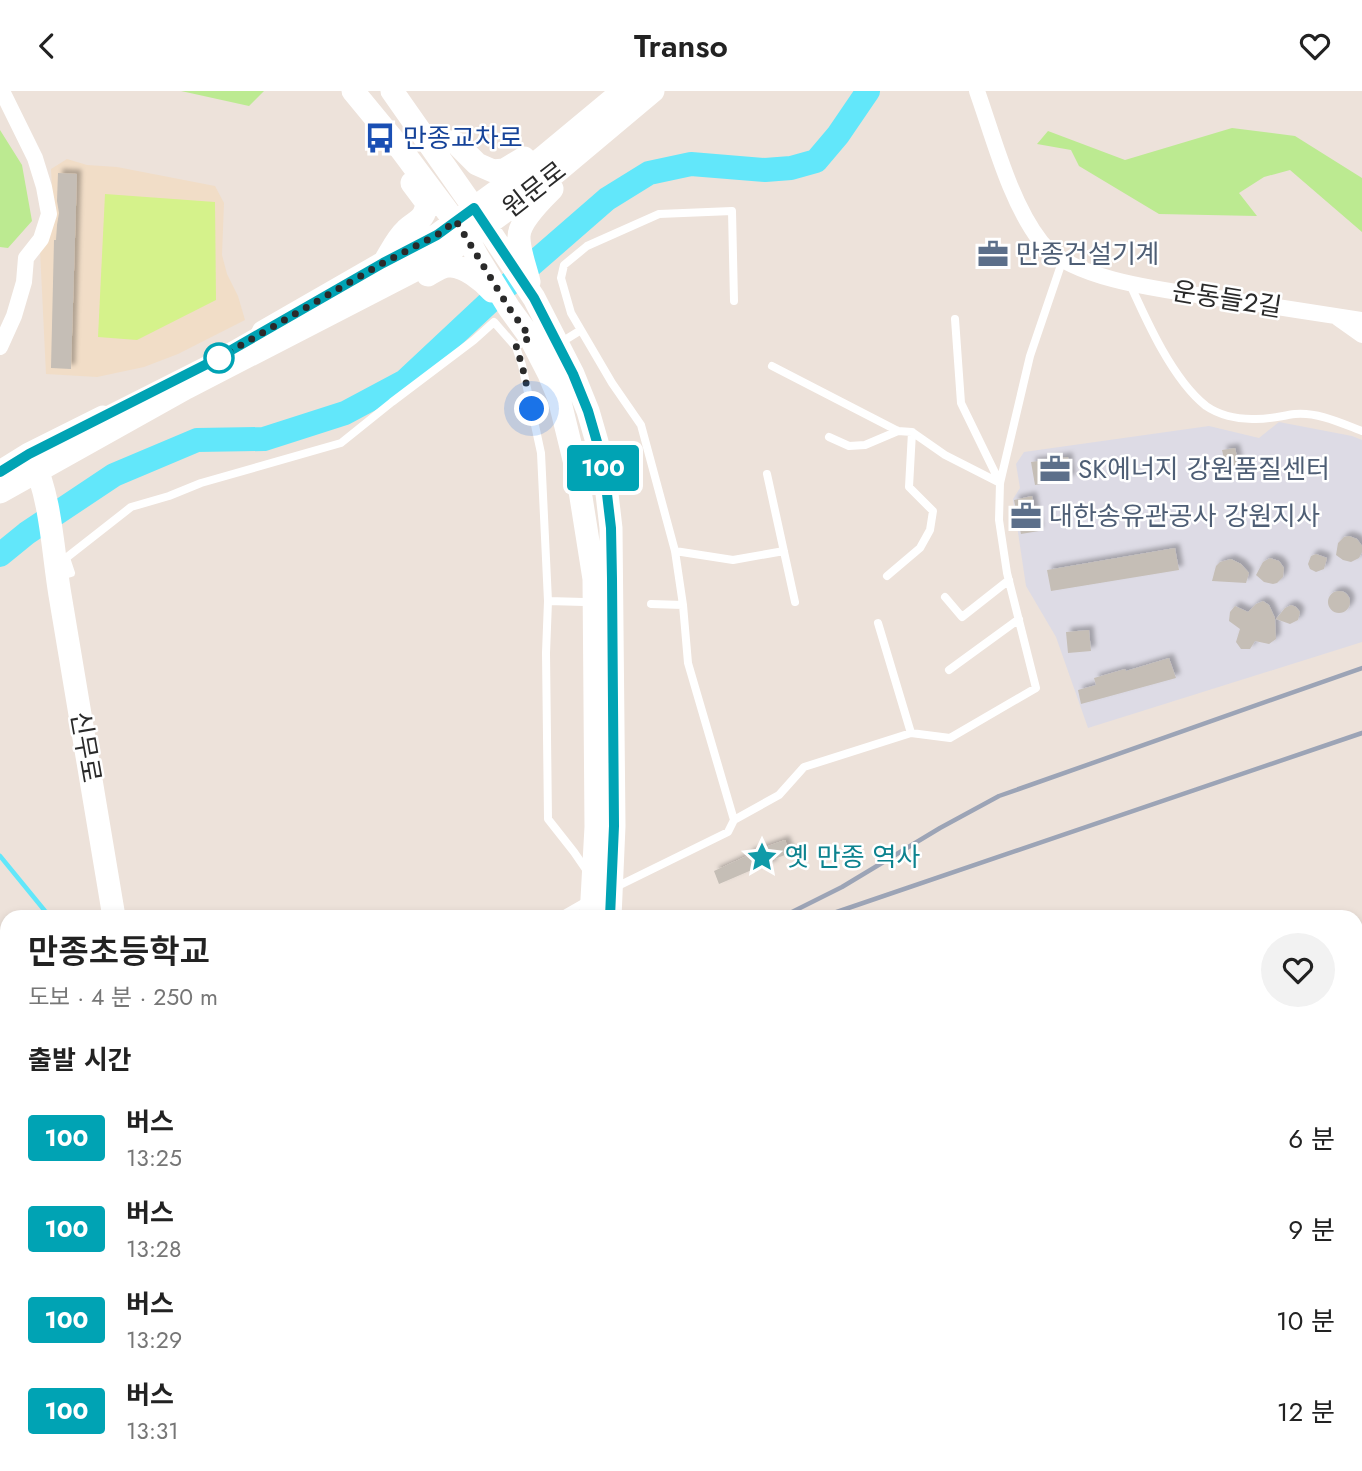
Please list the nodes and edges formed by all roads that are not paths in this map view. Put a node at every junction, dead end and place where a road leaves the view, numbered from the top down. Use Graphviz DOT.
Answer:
graph roads {
  1 [pos="2,91"];
  2 [pos="353,91"];
  3 [pos="392,91"];
  4 [pos="622,91"];
  5 [pos="653,91"];
  6 [pos="977,91"];
  7 [pos="603,134"];
  8 [pos="424,137"];
  9 [pos="400,148"];
  10 [pos="541,159"];
  11 [pos="476,232"];
  12 [pos="1063,259"];
  13 [pos="383,263"];
  14 [pos="1130,284"];
  15 [pos="534,298"];
  16 [pos="734,301"];
  17 [pos="509,308"];
  18 [pos="1336,316"];
  19 [pos="955,319"];
  20 [pos="1362,320"];
  21 [pos="581,330"];
  22 [pos="1362,335"];
  23 [pos="285,337"];
  24 [pos="523,342"];
  25 [pos="558,344"];
  26 [pos="0,347"];
  27 [pos="772,366"];
  28 [pos="898,431"];
  29 [pos="1362,431"];
  30 [pos="912,432"];
  31 [pos="830,437"];
  32 [pos="34,462"];
  33 [pos="0,473"];
  34 [pos="767,474"];
  35 [pos="1000,483"];
  36 [pos="0,492"];
  37 [pos="675,551"];
  38 [pos="784,551"];
  39 [pos="887,576"];
  40 [pos="57,577"];
  41 [pos="603,579"];
  42 [pos="1009,580"];
  43 [pos="945,597"];
  44 [pos="548,601"];
  45 [pos="584,602"];
  46 [pos="796,602"];
  47 [pos="651,604"];
  48 [pos="683,605"];
  49 [pos="1019,618"];
  50 [pos="878,623"];
  51 [pos="949,670"];
  52 [pos="911,733"];
  53 [pos="734,820"];
  54 [pos="605,826"];
  55 [pos="602,894"];
  56 [pos="113,910"];
  57 [pos="572,910"];
  58 [pos="592,910"];
  59 [pos="610,910"];
  1 -- 26 [label="street"];
  2 -- 9 [label="main road"];
  3 -- 8 [label="main road"];
  4 -- 10 [label="main road, 원문로"];
  5 -- 7 [label="main road, 원문로"];
  6 -- 12 [label="street, 운동들2길"];
  7 -- 11 [label="main road, 원문로"];
  7 -- 15 [label="main road"];
  8 -- 10 [label="main road"];
  8 -- 11 [label="main road"];
  9 -- 11 [label="main road"];
  9 -- 13 [label="main road"];
  10 -- 11 [label="main road, 원문로"];
  11 -- 13 [label="main road, 원문로"];
  11 -- 15 [label="main road"];
  11 -- 17 [label="main road"];
  11 -- 23 [label="main road, 원문로"];
  12 -- 14 [label="street, 운동들2길"];
  12 -- 35 [label="lane"];
  13 -- 32 [label="main road, 원문로"];
  14 -- 18 [label="street, 운동들2길"];
  14 -- 29 [label="lane"];
  15 -- 25 [label="main road"];
  16 -- 21 [label="lane"];
  17 -- 23 [label="main road"];
  17 -- 24 [label="main road"];
  18 -- 20 [label="street, 운동들2길"];
  18 -- 22 [label="street"];
  19 -- 35 [label="lane"];
  21 -- 25 [label="lane"];
  21 -- 37 [label="lane"];
  23 -- 32 [label="main road, 원문로"];
  24 -- 40 [label="lane"];
  24 -- 41 [label="main road"];
  24 -- 44 [label="lane"];
  25 -- 41 [label="main road"];
  27 -- 28 [label="lane"];
  28 -- 30 [label="lane"];
  28 -- 31 [label="lane"];
  30 -- 35 [label="lane"];
  30 -- 39 [label="lane"];
  32 -- 33 [label="main road, 원문로"];
  32 -- 36 [label="main road, 원문로"];
  32 -- 40 [label="main road, 신무로"];
  34 -- 38 [label="lane"];
  35 -- 42 [label="lane"];
  37 -- 38 [label="lane"];
  37 -- 48 [label="lane"];
  38 -- 46 [label="lane"];
  40 -- 56 [label="main road, 신무로"];
  41 -- 54 [label="main road"];
  42 -- 43 [label="lane"];
  42 -- 49 [label="lane"];
  44 -- 45 [label="lane"];
  44 -- 55 [label="lane"];
  47 -- 48 [label="lane"];
  48 -- 53 [label="lane"];
  49 -- 51 [label="lane"];
  49 -- 52 [label="lane"];
  50 -- 52 [label="lane"];
  52 -- 53 [label="lane"];
  53 -- 55 [label="lane"];
  54 -- 58 [label="main road"];
  54 -- 59 [label="main road"];
  55 -- 57 [label="lane"];
}
